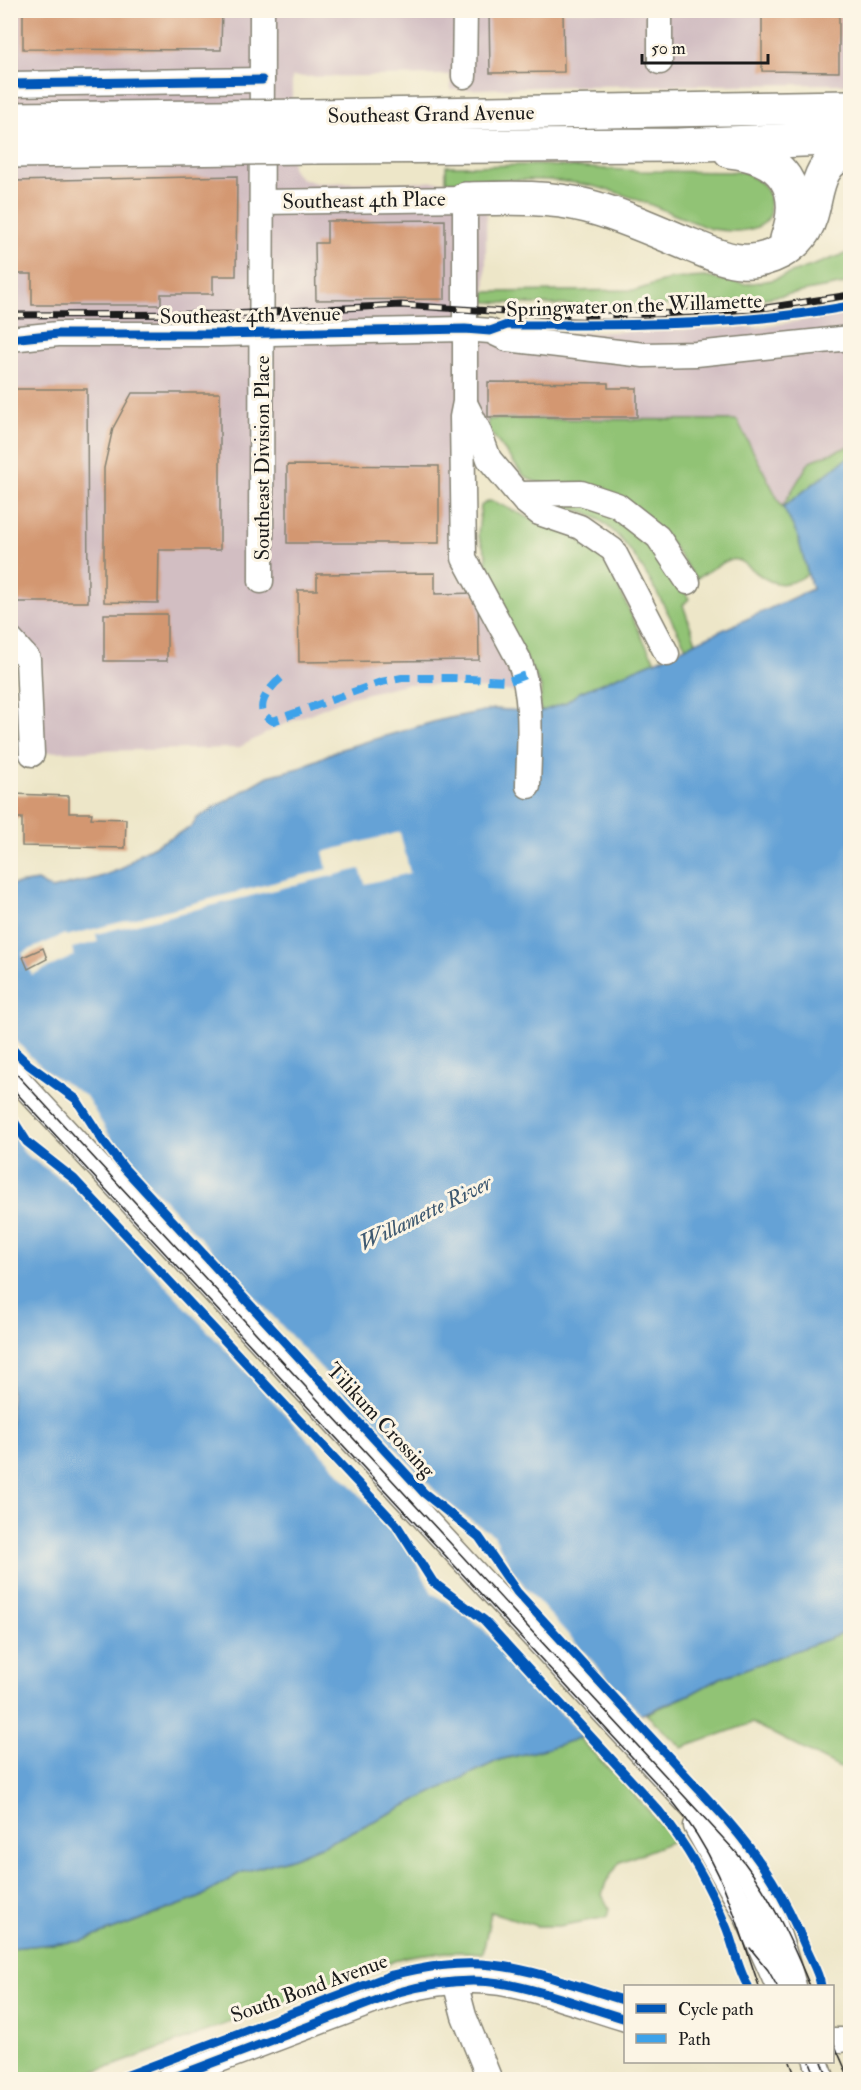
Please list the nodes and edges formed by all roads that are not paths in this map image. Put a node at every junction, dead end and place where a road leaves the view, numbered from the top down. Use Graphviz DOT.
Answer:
graph roads {
  1 [pos="262,10"];
  2 [pos="465,10"];
  3 [pos="660,10"];
  4 [pos="660,62"];
  5 [pos="464,76"];
  6 [pos="262,80"];
  7 [pos="10,84"];
  8 [pos="850,107"];
  9 [pos="10,119"];
  10 [pos="313,132"];
  11 [pos="850,138"];
  12 [pos="678,145"];
  13 [pos="850,150"];
  14 [pos="10,151"];
  15 [pos="465,199"];
  16 [pos="262,202"];
  17 [pos="779,254"];
  18 [pos="465,329"];
  19 [pos="263,333"];
  20 [pos="850,338"];
  21 [pos="10,339"];
  22 [pos="465,402"];
  23 [pos="518,494"];
  24 [pos="261,581"];
  25 [pos="688,582"];
  26 [pos="10,639"];
  27 [pos="667,654"];
  28 [pos="32,754"];
  29 [pos="528,786"];
  30 [pos="10,1071"];
  31 [pos="10,1082"];
  32 [pos="706,1831"];
  33 [pos="455,1982"];
  34 [pos="778,1985"];
  35 [pos="794,1985"];
  36 [pos="624,2018"];
  37 [pos="817,2063"];
  38 [pos="213,2072"];
  39 [pos="167,2079"];
  40 [pos="490,2079"];
  41 [pos="823,2079"];
  1 -- 6 [label="street, Southeast Division Place"];
  2 -- 5 [label="street"];
  3 -- 4 [label="street"];
  6 -- 7 [label="street"];
  6 -- 16 [label="street, Southeast Division Place"];
  8 -- 10 [label="highway, Southeast Grand Avenue"];
  9 -- 10 [label="highway, Southeast Grand Avenue, bridge"];
  10 -- 12 [label="highway"];
  10 -- 14 [label="highway, bridge"];
  11 -- 12 [label="highway"];
  12 -- 17 [label="highway"];
  13 -- 17 [label="highway"];
  15 -- 16 [label="street, Southeast 4th Place"];
  15 -- 17 [label="highway"];
  15 -- 18 [label="street"];
  16 -- 19 [label="street, Southeast Division Place"];
  18 -- 19 [label="street, Southeast 4th Avenue"];
  18 -- 20 [label="street, Southeast 4th Avenue"];
  18 -- 22 [label="street"];
  19 -- 21 [label="street, Southeast 4th Avenue"];
  19 -- 24 [label="street, Southeast Division Place"];
  22 -- 23 [label="street"];
  22 -- 29 [label="street"];
  23 -- 25 [label="street"];
  23 -- 27 [label="street"];
  26 -- 28 [label="street"];
  30 -- 32 [label="street, Tilikum Crossing"];
  31 -- 32 [label="street, Tilikum Crossing"];
  32 -- 34 [label="street"];
  32 -- 35 [label="street"];
  33 -- 36 [label="street, South Bond Avenue"];
  33 -- 38 [label="street, South Bond Avenue"];
  33 -- 40 [label="street"];
  37 -- 41 [label="street"];
  38 -- 39 [label="street, South Bond Avenue"];
}
